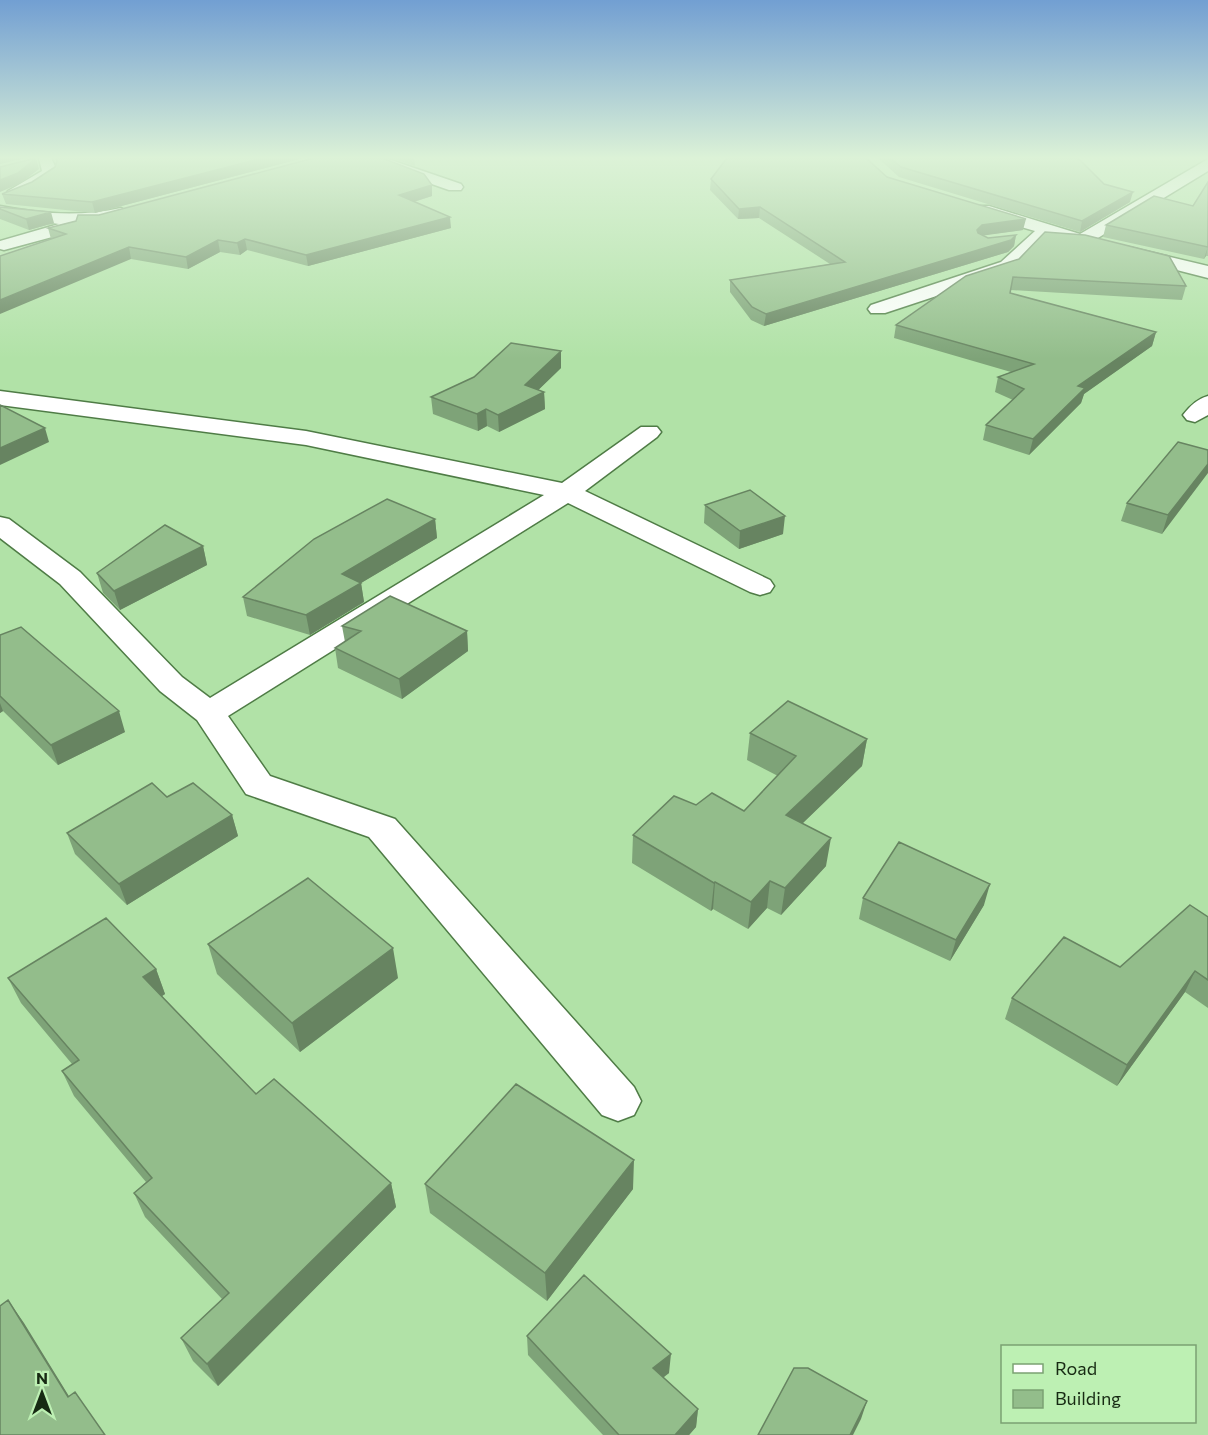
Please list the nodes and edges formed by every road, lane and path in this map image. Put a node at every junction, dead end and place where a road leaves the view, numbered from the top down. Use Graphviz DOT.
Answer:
graph roads {
  1 [pos="78,225"];
  2 [pos="1033,225"];
  3 [pos="1107,225"];
  4 [pos="1037,236"];
  5 [pos="1006,240"];
  6 [pos="1082,240"];
  7 [pos="4,246"];
  8 [pos="1208,272"];
  9 [pos="878,309"];
  10 [pos="0,398"];
  11 [pos="649,432"];
  12 [pos="567,492"];
  13 [pos="0,525"];
  14 [pos="760,586"];
  15 [pos="209,713"];
  16 [pos="618,1101"];
  1 -- 7 [label="street"];
  2 -- 6 [label="street"];
  3 -- 6 [label="street"];
  4 -- 5 [label="street"];
  4 -- 6 [label="street"];
  4 -- 9 [label="street"];
  6 -- 8 [label="street"];
  10 -- 12 [label="street"];
  11 -- 12 [label="street"];
  12 -- 14 [label="street"];
  12 -- 15 [label="street"];
  13 -- 15 [label="street"];
  15 -- 16 [label="street"];
}
